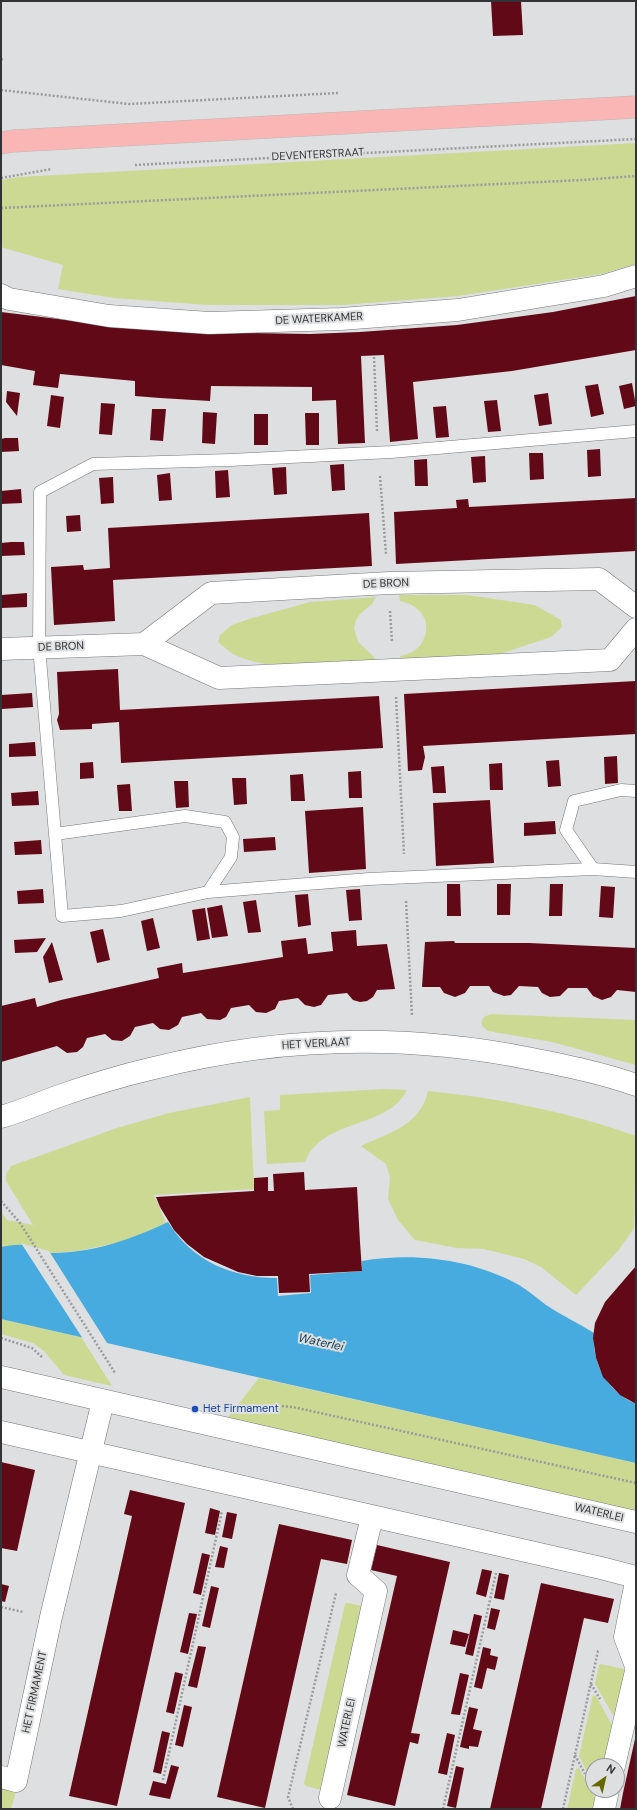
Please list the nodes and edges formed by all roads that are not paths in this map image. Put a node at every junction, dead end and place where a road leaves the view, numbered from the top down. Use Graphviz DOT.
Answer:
graph roads {
  1 [pos="636,107"];
  2 [pos="3,141"];
  3 [pos="636,276"];
  4 [pos="1,295"];
  5 [pos="636,431"];
  6 [pos="636,607"];
  7 [pos="636,629"];
  8 [pos="144,644"];
  9 [pos="39,647"];
  10 [pos="1,650"];
  11 [pos="636,791"];
  12 [pos="55,834"];
  13 [pos="593,869"];
  14 [pos="636,872"];
  15 [pos="208,892"];
  16 [pos="636,1085"];
  17 [pos="1,1117"];
  18 [pos="1,1378"];
  19 [pos="103,1401"];
  20 [pos="1,1432"];
  21 [pos="91,1452"];
  22 [pos="372,1517"];
  23 [pos="636,1522"];
  24 [pos="636,1577"];
  25 [pos="636,1582"];
  26 [pos="636,1666"];
  27 [pos="636,1671"];
  28 [pos="616,1758"];
  29 [pos="1,1778"];
  30 [pos="330,1798"];
  31 [pos="606,1798"];
  32 [pos="604,1809"];
  1 -- 2 [label="main road"];
  3 -- 4 [label="street, DE WATERKAMER"];
  5 -- 9 [label="lane"];
  6 -- 8 [label="street, DE BRON"];
  7 -- 8 [label="street, DE BRON"];
  8 -- 9 [label="street, DE BRON"];
  9 -- 10 [label="street, DE BRON"];
  9 -- 12 [label="lane"];
  11 -- 13 [label="lane"];
  12 -- 15 [label="lane"];
  12 -- 15 [label="lane"];
  13 -- 14 [label="lane"];
  13 -- 15 [label="lane"];
  16 -- 17 [label="street, HET VERLAAT"];
  18 -- 19 [label="street, WATERLEI"];
  19 -- 21 [label="street, HET FIRMAMENT"];
  19 -- 23 [label="street, WATERLEI"];
  20 -- 21 [label="street"];
  21 -- 22 [label="street"];
  21 -- 29 [label="street, HET FIRMAMENT"];
  22 -- 24 [label="street"];
  22 -- 30 [label="street, WATERLEI"];
  25 -- 26 [label="street"];
  27 -- 28 [label="street"];
  31 -- 32 [label="street"];
}
